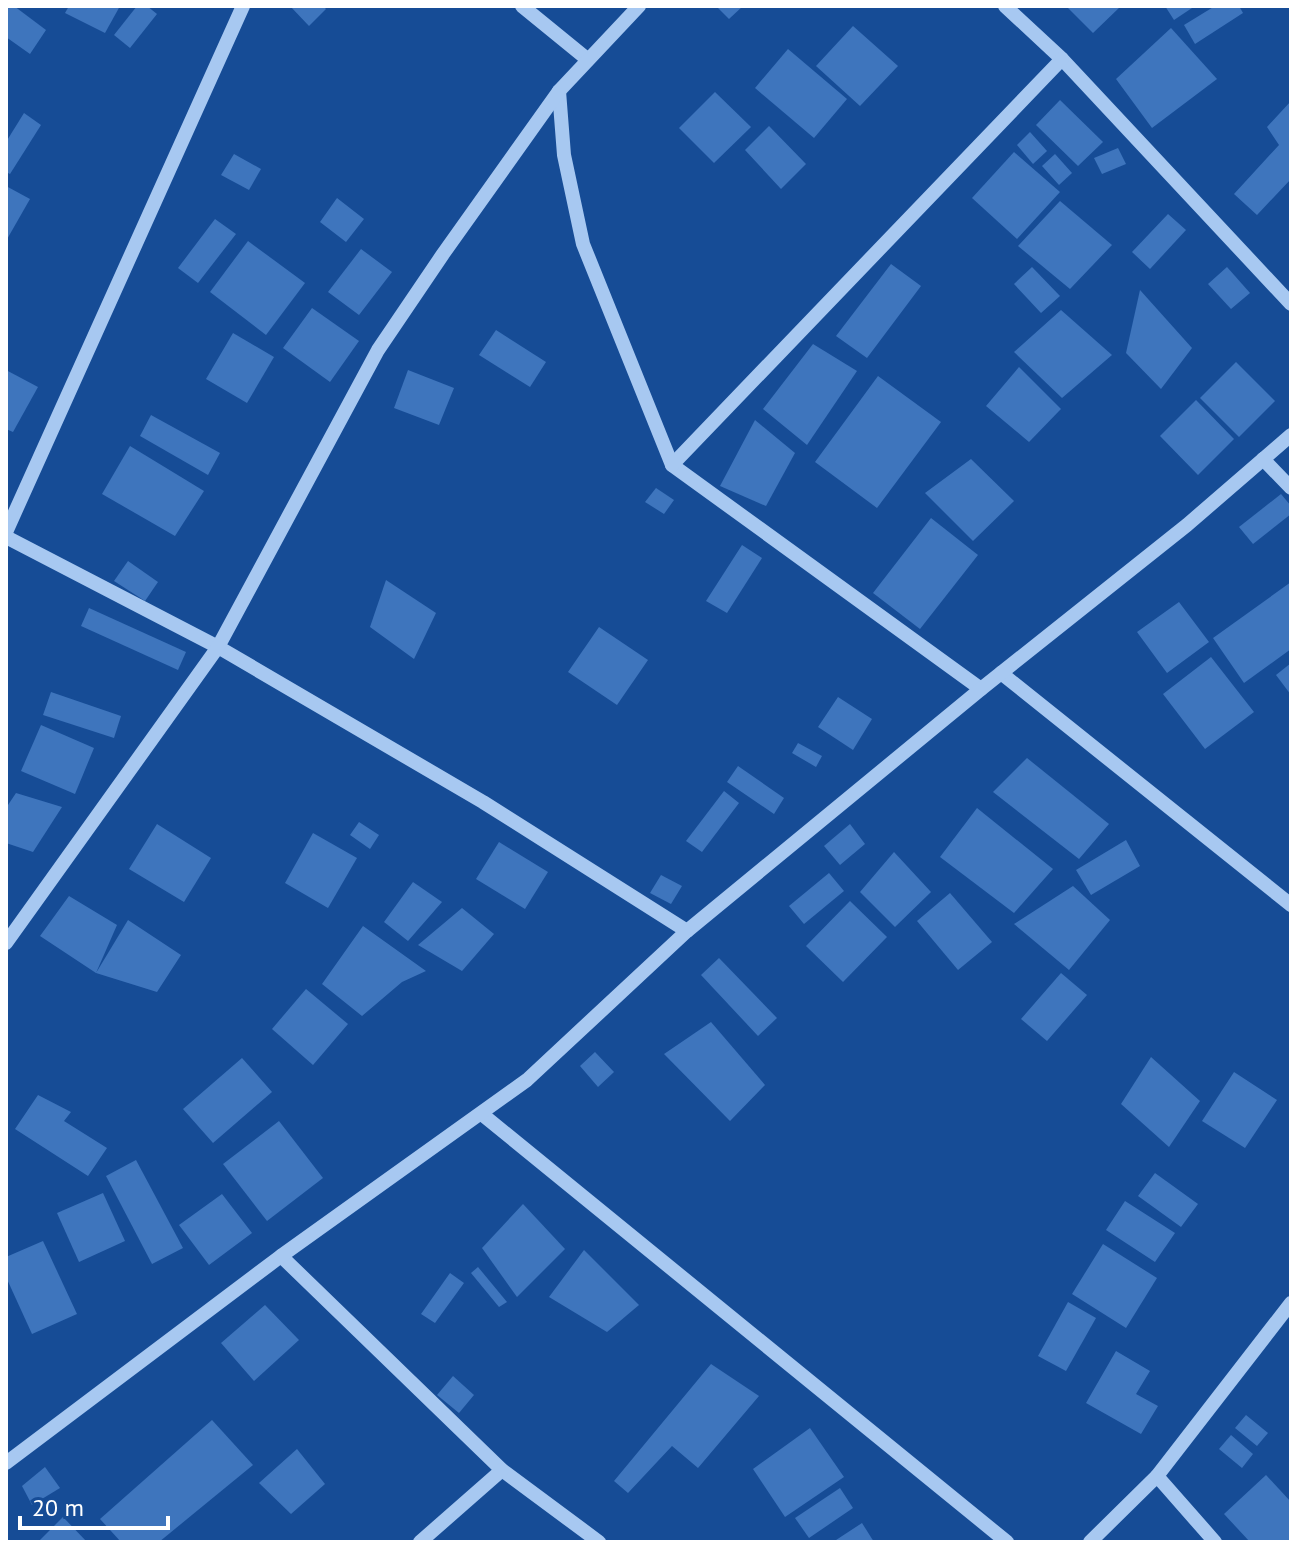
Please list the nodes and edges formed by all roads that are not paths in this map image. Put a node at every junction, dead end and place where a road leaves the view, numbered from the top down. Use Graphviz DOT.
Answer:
graph roads {
  1 [pos="243,6"];
  2 [pos="522,6"];
  3 [pos="639,6"];
  4 [pos="1005,6"];
  5 [pos="587,59"];
  6 [pos="1062,59"];
  7 [pos="559,91"];
  8 [pos="1291,304"];
  9 [pos="1291,435"];
  10 [pos="1263,459"];
  11 [pos="672,465"];
  12 [pos="1291,488"];
  13 [pos="6,534"];
  14 [pos="218,647"];
  15 [pos="1001,673"];
  16 [pos="981,689"];
  17 [pos="1291,905"];
  18 [pos="687,931"];
  19 [pos="7,941"];
  20 [pos="483,1115"];
  21 [pos="281,1256"];
  22 [pos="1291,1303"];
  23 [pos="6,1463"];
  24 [pos="502,1470"];
  25 [pos="1157,1476"];
  26 [pos="420,1542"];
  27 [pos="599,1542"];
  28 [pos="1007,1542"];
  29 [pos="1090,1542"];
  30 [pos="1215,1542"];
  1 -- 13 [label="street"];
  2 -- 5 [label="street"];
  3 -- 5 [label="street"];
  4 -- 6 [label="street"];
  5 -- 7 [label="street"];
  6 -- 8 [label="street"];
  6 -- 11 [label="street"];
  7 -- 11 [label="street"];
  7 -- 14 [label="street"];
  9 -- 10 [label="street"];
  10 -- 12 [label="street"];
  10 -- 15 [label="street"];
  11 -- 16 [label="street"];
  13 -- 14 [label="street"];
  14 -- 18 [label="street"];
  14 -- 19 [label="street"];
  15 -- 16 [label="street"];
  15 -- 17 [label="street"];
  16 -- 18 [label="street"];
  18 -- 20 [label="street"];
  20 -- 21 [label="street"];
  20 -- 28 [label="street"];
  21 -- 23 [label="street"];
  21 -- 24 [label="street"];
  22 -- 25 [label="street"];
  24 -- 26 [label="street"];
  24 -- 27 [label="street"];
  25 -- 29 [label="street"];
  25 -- 30 [label="street"];
}
